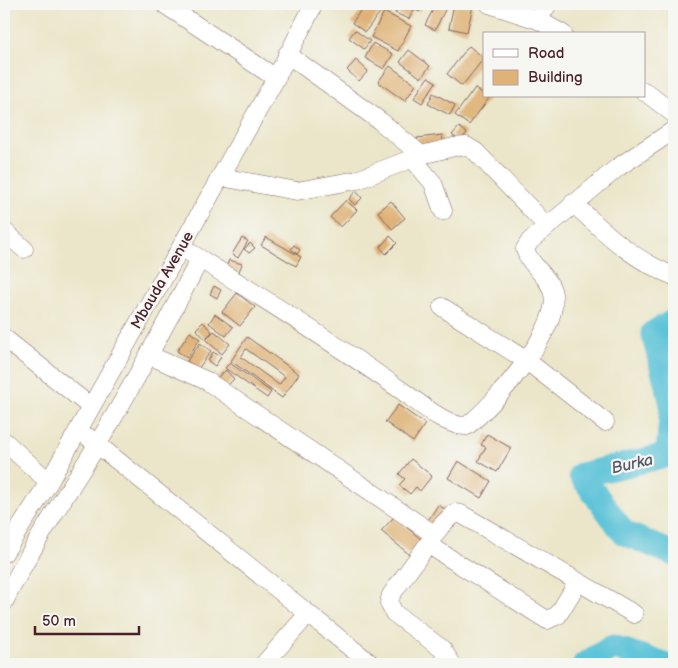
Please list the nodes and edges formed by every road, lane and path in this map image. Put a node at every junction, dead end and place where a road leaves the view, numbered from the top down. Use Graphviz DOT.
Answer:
graph roads {
  1 [pos="164,4"];
  2 [pos="314,4"];
  3 [pos="489,4"];
  4 [pos="548,4"];
  5 [pos="538,20"];
  6 [pos="559,32"];
  7 [pos="287,54"];
  8 [pos="276,78"];
  9 [pos="646,93"];
  10 [pos="674,114"];
  11 [pos="674,130"];
  12 [pos="417,157"];
  13 [pos="221,177"];
  14 [pos="572,204"];
  15 [pos="443,211"];
  16 [pos="546,225"];
  17 [pos="4,231"];
  18 [pos="181,247"];
  19 [pos="24,249"];
  20 [pos="200,259"];
  21 [pos="674,276"];
  22 [pos="442,308"];
  23 [pos="4,338"];
  24 [pos="149,355"];
  25 [pos="527,361"];
  26 [pos="91,407"];
  27 [pos="605,422"];
  28 [pos="78,429"];
  29 [pos="4,441"];
  30 [pos="97,445"];
  31 [pos="49,482"];
  32 [pos="432,540"];
  33 [pos="4,553"];
  34 [pos="578,582"];
  35 [pos="4,602"];
  36 [pos="308,614"];
  37 [pos="634,614"];
  38 [pos="264,664"];
  39 [pos="368,664"];
  40 [pos="452,664"];
  1 -- 8 [label="street"];
  2 -- 7 [label="street, Mbauda Avenue"];
  3 -- 5 [label="street"];
  4 -- 5 [label="street"];
  5 -- 6 [label="street"];
  7 -- 8 [label="street, Mbauda Avenue"];
  7 -- 12 [label="street"];
  8 -- 13 [label="street, Mbauda Avenue"];
  9 -- 10 [label="street"];
  11 -- 14 [label="street"];
  12 -- 13 [label="street"];
  12 -- 15 [label="street"];
  12 -- 16 [label="street"];
  13 -- 18 [label="street, Mbauda Avenue"];
  14 -- 16 [label="street"];
  14 -- 21 [label="street"];
  16 -- 25 [label="street"];
  17 -- 19 [label="street"];
  18 -- 20 [label="street"];
  18 -- 26 [label="street, Mbauda Avenue"];
  20 -- 24 [label="street"];
  20 -- 25 [label="street"];
  22 -- 25 [label="street"];
  23 -- 26 [label="street"];
  24 -- 30 [label="street"];
  24 -- 32 [label="street"];
  25 -- 27 [label="street"];
  26 -- 28 [label="street, Mbauda Avenue"];
  28 -- 30 [label="street"];
  28 -- 31 [label="street, Mbauda Avenue"];
  29 -- 31 [label="street"];
  30 -- 35 [label="street"];
  30 -- 36 [label="street"];
  31 -- 33 [label="street, Mbauda Avenue"];
  32 -- 34 [label="street"];
  32 -- 34 [label="street"];
  32 -- 40 [label="street"];
  34 -- 37 [label="street"];
  36 -- 38 [label="street"];
  36 -- 39 [label="street"];
}
